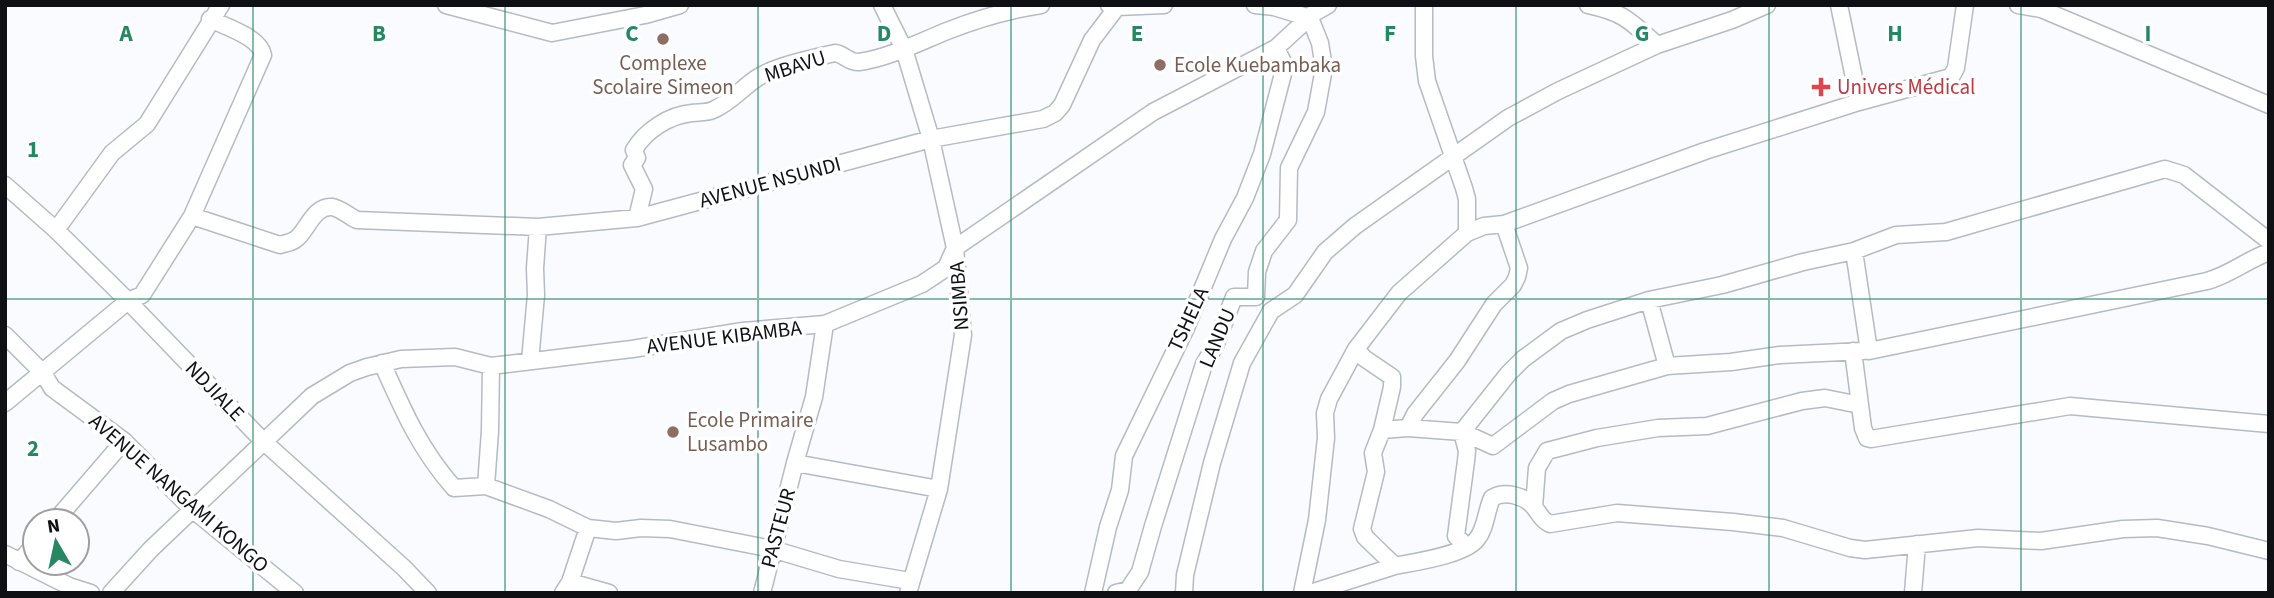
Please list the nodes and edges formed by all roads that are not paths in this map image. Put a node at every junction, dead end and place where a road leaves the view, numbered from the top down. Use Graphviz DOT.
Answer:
graph roads {
  1 [pos="221,5"];
  2 [pos="446,5"];
  3 [pos="680,5"];
  4 [pos="882,5"];
  5 [pos="1041,5"];
  6 [pos="1164,5"];
  7 [pos="1255,5"];
  8 [pos="1424,5"];
  9 [pos="1588,5"];
  10 [pos="1767,5"];
  11 [pos="1839,5"];
  12 [pos="1965,5"];
  13 [pos="2018,5"];
  14 [pos="1113,6"];
  15 [pos="1315,10"];
  16 [pos="210,19"];
  17 [pos="1657,45"];
  18 [pos="1276,48"];
  19 [pos="904,49"];
  20 [pos="2268,101"];
  21 [pos="1859,102"];
  22 [pos="931,139"];
  23 [pos="1454,156"];
  24 [pos="5,185"];
  25 [pos="192,216"];
  26 [pos="637,218"];
  27 [pos="1504,224"];
  28 [pos="538,227"];
  29 [pos="56,230"];
  30 [pos="1467,233"];
  31 [pos="2269,241"];
  32 [pos="956,248"];
  33 [pos="1854,251"];
  34 [pos="2269,252"];
  35 [pos="1649,300"];
  36 [pos="128,301"];
  37 [pos="825,324"];
  38 [pos="5,335"];
  39 [pos="1356,349"];
  40 [pos="1861,351"];
  41 [pos="530,361"];
  42 [pos="382,363"];
  43 [pos="491,366"];
  44 [pos="1667,366"];
  45 [pos="43,373"];
  46 [pos="5,403"];
  47 [pos="1860,405"];
  48 [pos="2269,425"];
  49 [pos="1408,428"];
  50 [pos="1382,430"];
  51 [pos="1462,432"];
  52 [pos="124,441"];
  53 [pos="263,441"];
  54 [pos="795,463"];
  55 [pos="486,486"];
  56 [pos="939,489"];
  57 [pos="67,507"];
  58 [pos="1534,507"];
  59 [pos="192,509"];
  60 [pos="588,528"];
  61 [pos="1917,544"];
  62 [pos="1468,547"];
  63 [pos="772,549"];
  64 [pos="2269,551"];
  65 [pos="12,558"];
  66 [pos="1395,566"];
  67 [pos="566,587"];
  68 [pos="909,587"];
  69 [pos="91,593"];
  70 [pos="111,593"];
  71 [pos="295,593"];
  72 [pos="428,593"];
  73 [pos="609,593"];
  74 [pos="762,593"];
  75 [pos="1093,593"];
  76 [pos="1116,593"];
  77 [pos="1184,593"];
  78 [pos="1302,593"];
  79 [pos="1310,593"];
  80 [pos="1913,593"];
  1 -- 16 [label="street"];
  2 -- 3 [label="street"];
  4 -- 19 [label="street, NSIMBA"];
  5 -- 19 [label="street, MBAVU"];
  6 -- 14 [label="street"];
  7 -- 15 [label="street"];
  8 -- 23 [label="street"];
  9 -- 17 [label="street"];
  10 -- 17 [label="street"];
  11 -- 21 [label="street"];
  12 -- 21 [label="street"];
  13 -- 20 [label="street"];
  14 -- 22 [label="street, AVENUE NSUNDI"];
  15 -- 18 [label="street, AVENUE KIBAMBA"];
  15 -- 76 [label="street, LANDU"];
  16 -- 25 [label="street"];
  16 -- 29 [label="street"];
  17 -- 23 [label="street"];
  18 -- 32 [label="street, AVENUE KIBAMBA"];
  18 -- 75 [label="street, TSHELA"];
  19 -- 22 [label="street, NSIMBA"];
  19 -- 26 [label="street, MBAVU"];
  21 -- 27 [label="street"];
  22 -- 26 [label="street, AVENUE NSUNDI"];
  22 -- 32 [label="street, NSIMBA"];
  23 -- 30 [label="street"];
  23 -- 77 [label="street"];
  24 -- 29 [label="street, NDJIALE"];
  25 -- 28 [label="street, AVENUE NSUNDI"];
  25 -- 36 [label="street"];
  26 -- 28 [label="street, AVENUE NSUNDI"];
  27 -- 30 [label="street"];
  27 -- 49 [label="street"];
  28 -- 41 [label="street"];
  29 -- 36 [label="street, NDJIALE"];
  30 -- 39 [label="street"];
  31 -- 33 [label="street"];
  32 -- 37 [label="street, AVENUE KIBAMBA"];
  32 -- 56 [label="street, NSIMBA"];
  33 -- 35 [label="street"];
  33 -- 40 [label="street"];
  34 -- 40 [label="street"];
  35 -- 44 [label="street"];
  35 -- 51 [label="street"];
  36 -- 45 [label="street"];
  36 -- 53 [label="street, NDJIALE"];
  37 -- 41 [label="street, AVENUE KIBAMBA"];
  37 -- 54 [label="street, PASTEUR"];
  38 -- 45 [label="street, AVENUE NANGAMI KONGO"];
  39 -- 50 [label="street"];
  39 -- 78 [label="street"];
  40 -- 44 [label="street"];
  40 -- 47 [label="street"];
  41 -- 43 [label="street, AVENUE KIBAMBA"];
  42 -- 43 [label="street, AVENUE KIBAMBA"];
  42 -- 53 [label="street, AVENUE KIBAMBA"];
  42 -- 55 [label="street"];
  43 -- 55 [label="street"];
  44 -- 51 [label="street"];
  45 -- 46 [label="street"];
  45 -- 52 [label="street, AVENUE NANGAMI KONGO"];
  47 -- 48 [label="street"];
  47 -- 58 [label="street"];
  49 -- 50 [label="street"];
  49 -- 51 [label="street"];
  50 -- 66 [label="street"];
  51 -- 62 [label="street"];
  52 -- 57 [label="street"];
  52 -- 59 [label="street, AVENUE NANGAMI KONGO"];
  53 -- 59 [label="street, AVENUE KIBAMBA"];
  53 -- 72 [label="street, NDJIALE"];
  54 -- 56 [label="street"];
  54 -- 63 [label="street, PASTEUR"];
  55 -- 60 [label="street"];
  56 -- 68 [label="street, NSIMBA"];
  58 -- 61 [label="street"];
  58 -- 62 [label="street"];
  59 -- 70 [label="street, AVENUE KIBAMBA"];
  59 -- 71 [label="street, AVENUE NANGAMI KONGO"];
  60 -- 63 [label="street"];
  60 -- 67 [label="street"];
  61 -- 64 [label="street"];
  61 -- 80 [label="street"];
  62 -- 66 [label="street"];
  63 -- 68 [label="street"];
  63 -- 74 [label="street, PASTEUR"];
  65 -- 69 [label="street"];
  66 -- 79 [label="street"];
  67 -- 73 [label="street"];
}
